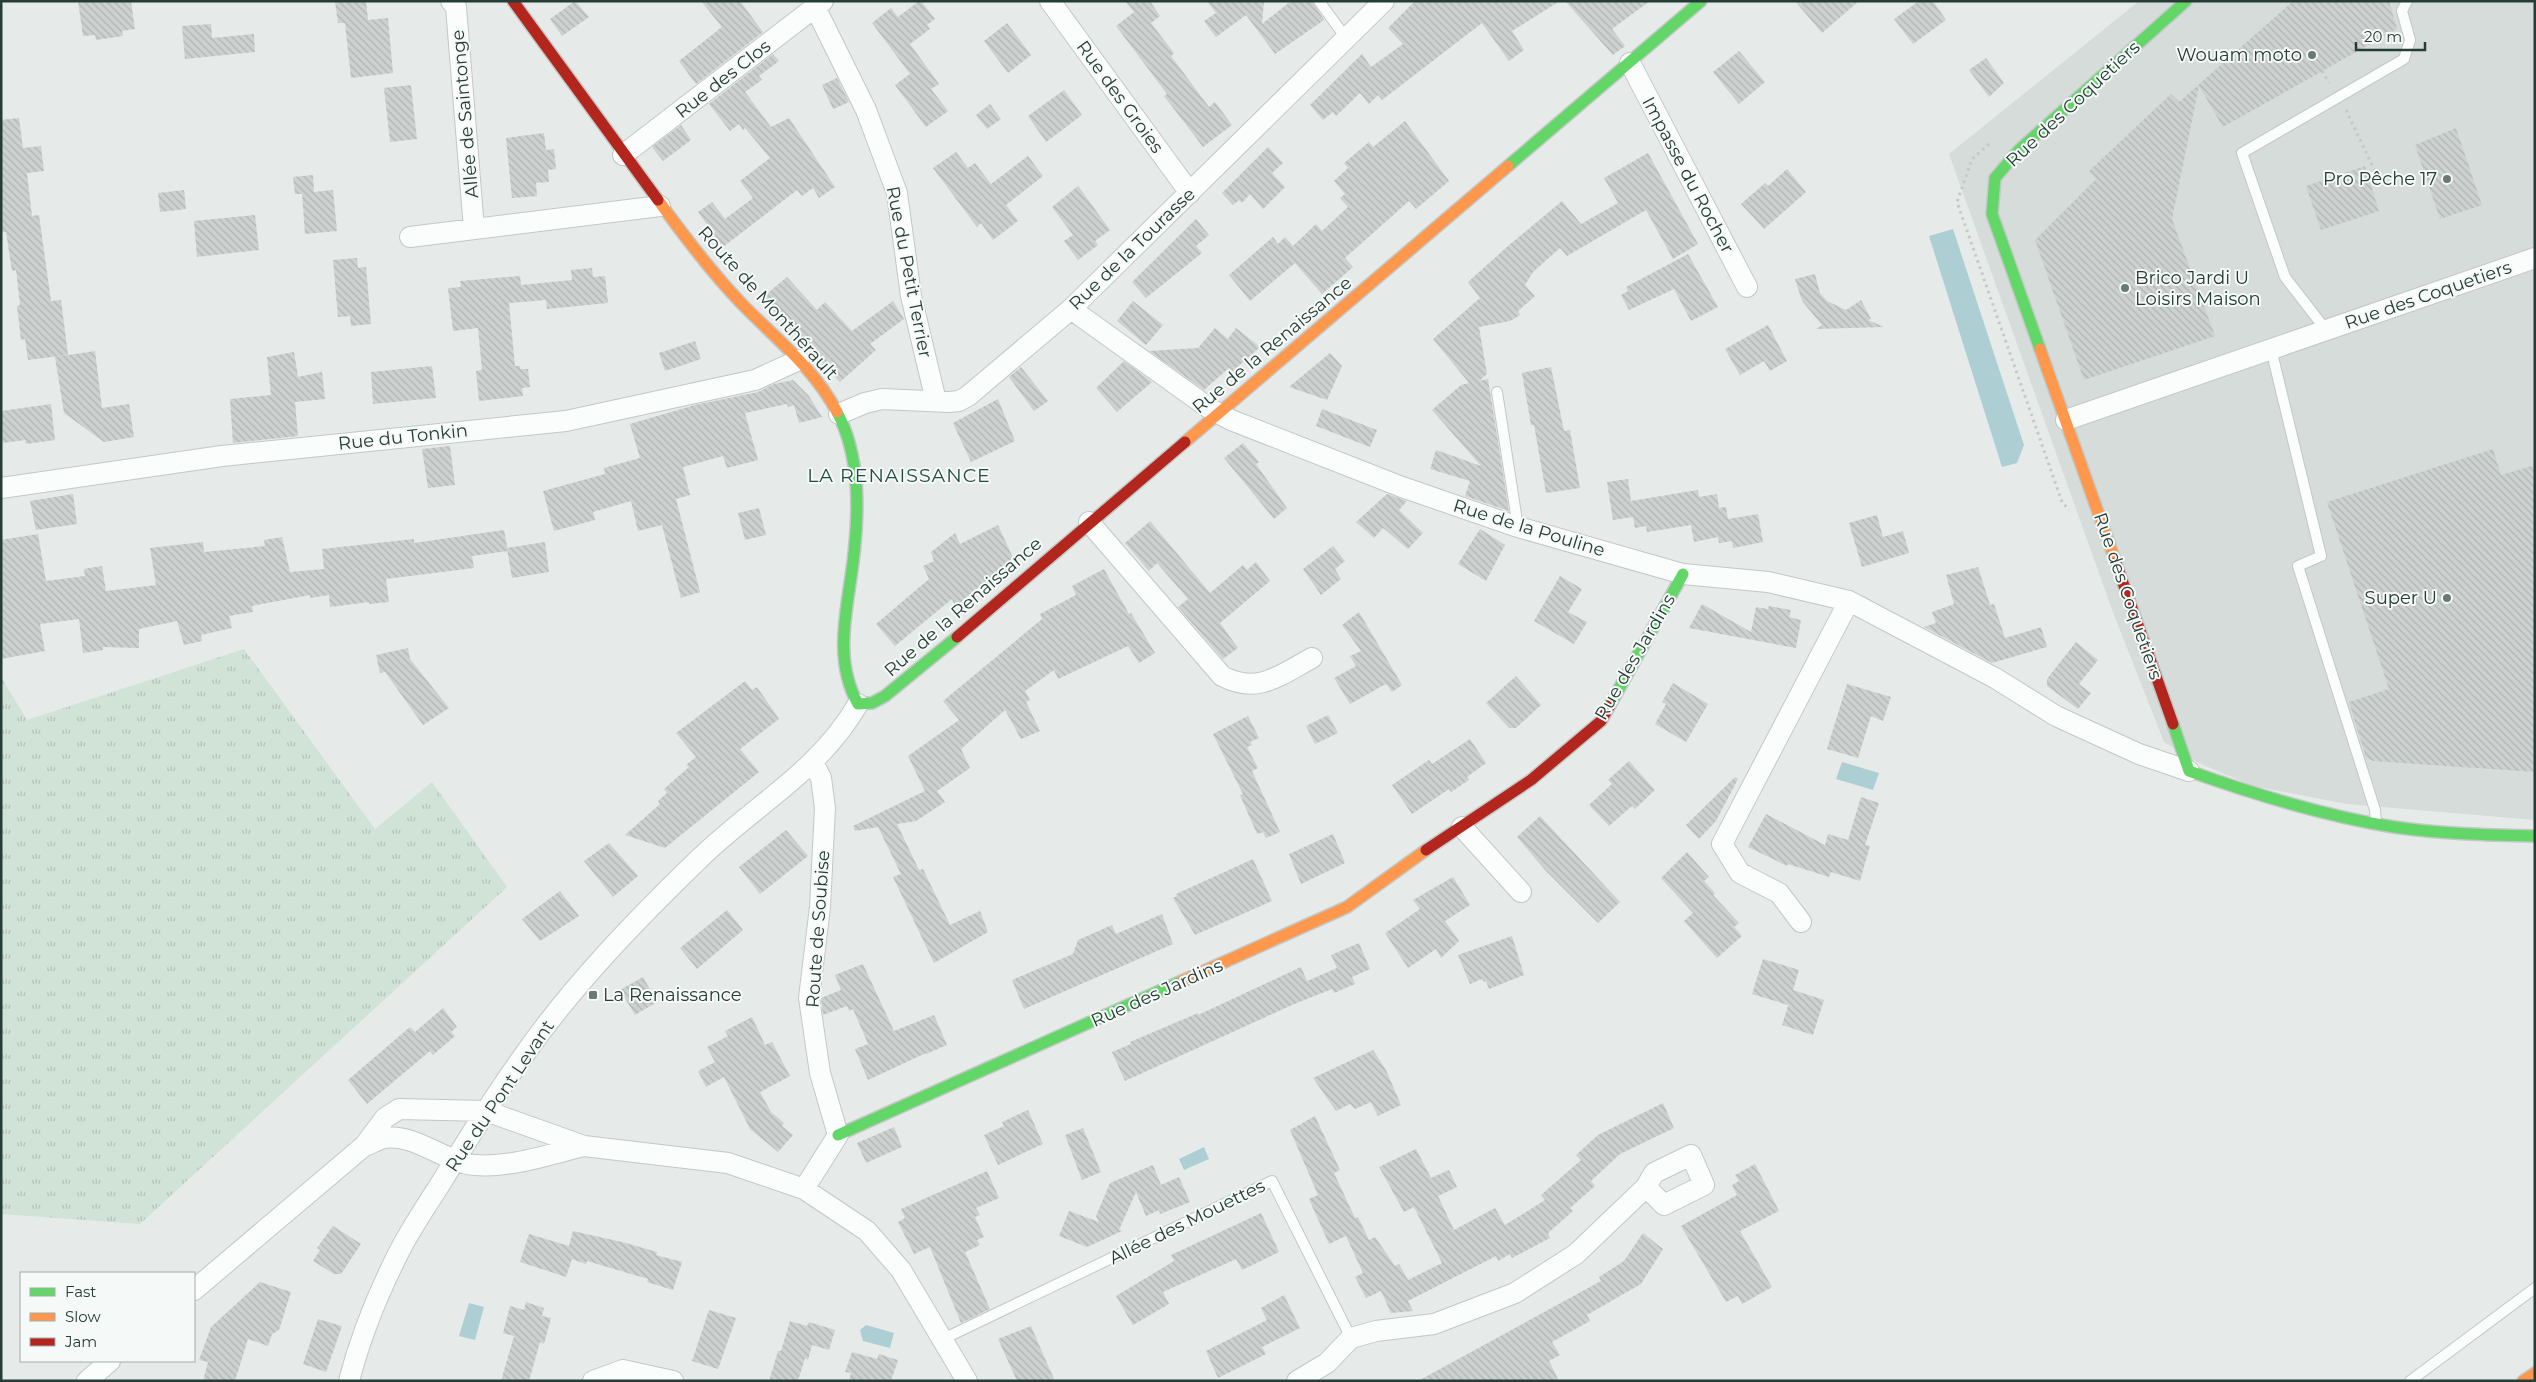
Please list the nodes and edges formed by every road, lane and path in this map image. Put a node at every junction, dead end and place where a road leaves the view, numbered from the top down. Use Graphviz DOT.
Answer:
graph roads {
  1 [pos="451,1"];
  2 [pos="513,1"];
  3 [pos="1050,1"];
  4 [pos="1319,1"];
  5 [pos="1384,1"];
  6 [pos="1701,1"];
  7 [pos="2186,1"];
  8 [pos="2407,1"];
  9 [pos="819,4"];
  10 [pos="1346,38"];
  11 [pos="1630,63"];
  12 [pos="2322,71"];
  13 [pos="2338,98"];
  14 [pos="623,155"];
  15 [pos="2381,184"];
  16 [pos="1190,193"];
  17 [pos="660,206"];
  18 [pos="474,229"];
  19 [pos="410,237"];
  20 [pos="2535,258"];
  21 [pos="1747,287"];
  22 [pos="1072,309"];
  23 [pos="2326,330"];
  24 [pos="2271,349"];
  25 [pos="2043,354"];
  26 [pos="798,360"];
  27 [pos="2015,367"];
  28 [pos="1497,392"];
  29 [pos="936,401"];
  30 [pos="1219,413"];
  31 [pos="839,414"];
  32 [pos="2066,420"];
  33 [pos="1,488"];
  34 [pos="1088,522"];
  35 [pos="1518,527"];
  36 [pos="1683,574"];
  37 [pos="1849,601"];
  38 [pos="1312,658"];
  39 [pos="858,704"];
  40 [pos="813,762"];
  41 [pos="2189,772"];
  42 [pos="2376,824"];
  43 [pos="1462,827"];
  44 [pos="2535,836"];
  45 [pos="1521,892"];
  46 [pos="1801,922"];
  47 [pos="486,1111"];
  48 [pos="838,1135"];
  49 [pos="364,1146"];
  50 [pos="584,1146"];
  51 [pos="455,1161"];
  52 [pos="1646,1187"];
  53 [pos="804,1189"];
  54 [pos="2535,1288"];
  55 [pos="195,1289"];
  56 [pos="1351,1338"];
  57 [pos="943,1339"];
  58 [pos="109,1362"];
  59 [pos="2535,1372"];
  60 [pos="87,1381"];
  61 [pos="349,1381"];
  62 [pos="593,1381"];
  63 [pos="673,1381"];
  64 [pos="967,1381"];
  65 [pos="1297,1381"];
  66 [pos="2410,1381"];
  67 [pos="2523,1381"];
  1 -- 18 [label="street, Allée de Saintonge"];
  2 -- 14 [label="main road, Route de Monthérault"];
  3 -- 16 [label="street, Rue des Groies"];
  4 -- 10 [label="lane"];
  5 -- 10 [label="street, Rue de la Tourasse"];
  6 -- 11 [label="main road, Rue de la Renaissance"];
  7 -- 25 [label="main road, Rue des Coquetiers"];
  8 -- 13 [label="lane"];
  9 -- 14 [label="street, Rue des Clos"];
  9 -- 29 [label="street, Rue du Petit Terrier"];
  10 -- 16 [label="street, Rue de la Tourasse"];
  11 -- 21 [label="street, Impasse du Rocher"];
  11 -- 30 [label="main road, Rue de la Renaissance"];
  12 -- 13 [label="path"];
  13 -- 15 [label="path"];
  13 -- 23 [label="lane"];
  14 -- 17 [label="main road, Route de Monthérault"];
  16 -- 22 [label="street, Rue de la Tourasse"];
  17 -- 18 [label="street"];
  17 -- 26 [label="main road, Route de Monthérault"];
  18 -- 19 [label="street"];
  20 -- 23 [label="street, Rue des Coquetiers"];
  22 -- 29 [label="street, Rue de la Tourasse"];
  22 -- 30 [label="street, Rue de la Pouline"];
  23 -- 24 [label="street, Rue des Coquetiers"];
  24 -- 32 [label="street, Rue des Coquetiers"];
  24 -- 42 [label="lane"];
  25 -- 27 [label="path"];
  25 -- 32 [label="main road, Rue des Coquetiers"];
  26 -- 31 [label="main road, Route de Monthérault"];
  26 -- 33 [label="street, Rue du Tonkin"];
  28 -- 35 [label="lane"];
  29 -- 31 [label="street, Rue de la Tourasse"];
  30 -- 34 [label="main road, Rue de la Renaissance"];
  30 -- 35 [label="street, Rue de la Pouline"];
  31 -- 39 [label="main road, Route de Monthérault"];
  32 -- 41 [label="main road, Rue des Coquetiers"];
  34 -- 38 [label="street"];
  34 -- 39 [label="main road, Rue de la Renaissance"];
  35 -- 36 [label="street, Rue de la Pouline"];
  36 -- 37 [label="street, Rue de la Pouline"];
  36 -- 43 [label="main road, Rue des Jardins"];
  37 -- 41 [label="street, Rue de la Pouline"];
  37 -- 46 [label="street"];
  39 -- 40 [label="street, Rue du Pont Levant"];
  40 -- 47 [label="street, Rue du Pont Levant"];
  40 -- 48 [label="street, Route de Soubise"];
  41 -- 42 [label="main road"];
  42 -- 44 [label="main road"];
  43 -- 45 [label="street"];
  43 -- 48 [label="main road, Rue des Jardins"];
  47 -- 49 [label="street"];
  47 -- 50 [label="street"];
  47 -- 51 [label="street, Rue du Pont Levant"];
  48 -- 53 [label="street"];
  49 -- 51 [label="street"];
  49 -- 55 [label="street"];
  50 -- 51 [label="street"];
  50 -- 53 [label="street"];
  51 -- 61 [label="street, Rue du Pont Levant"];
  52 -- 56 [label="street"];
  53 -- 57 [label="street"];
  54 -- 66 [label="lane"];
  56 -- 57 [label="lane, Allée des Mouettes"];
  56 -- 65 [label="street"];
  57 -- 64 [label="street"];
  58 -- 60 [label="street"];
  59 -- 67 [label="main road"];
  62 -- 63 [label="street"];
}
